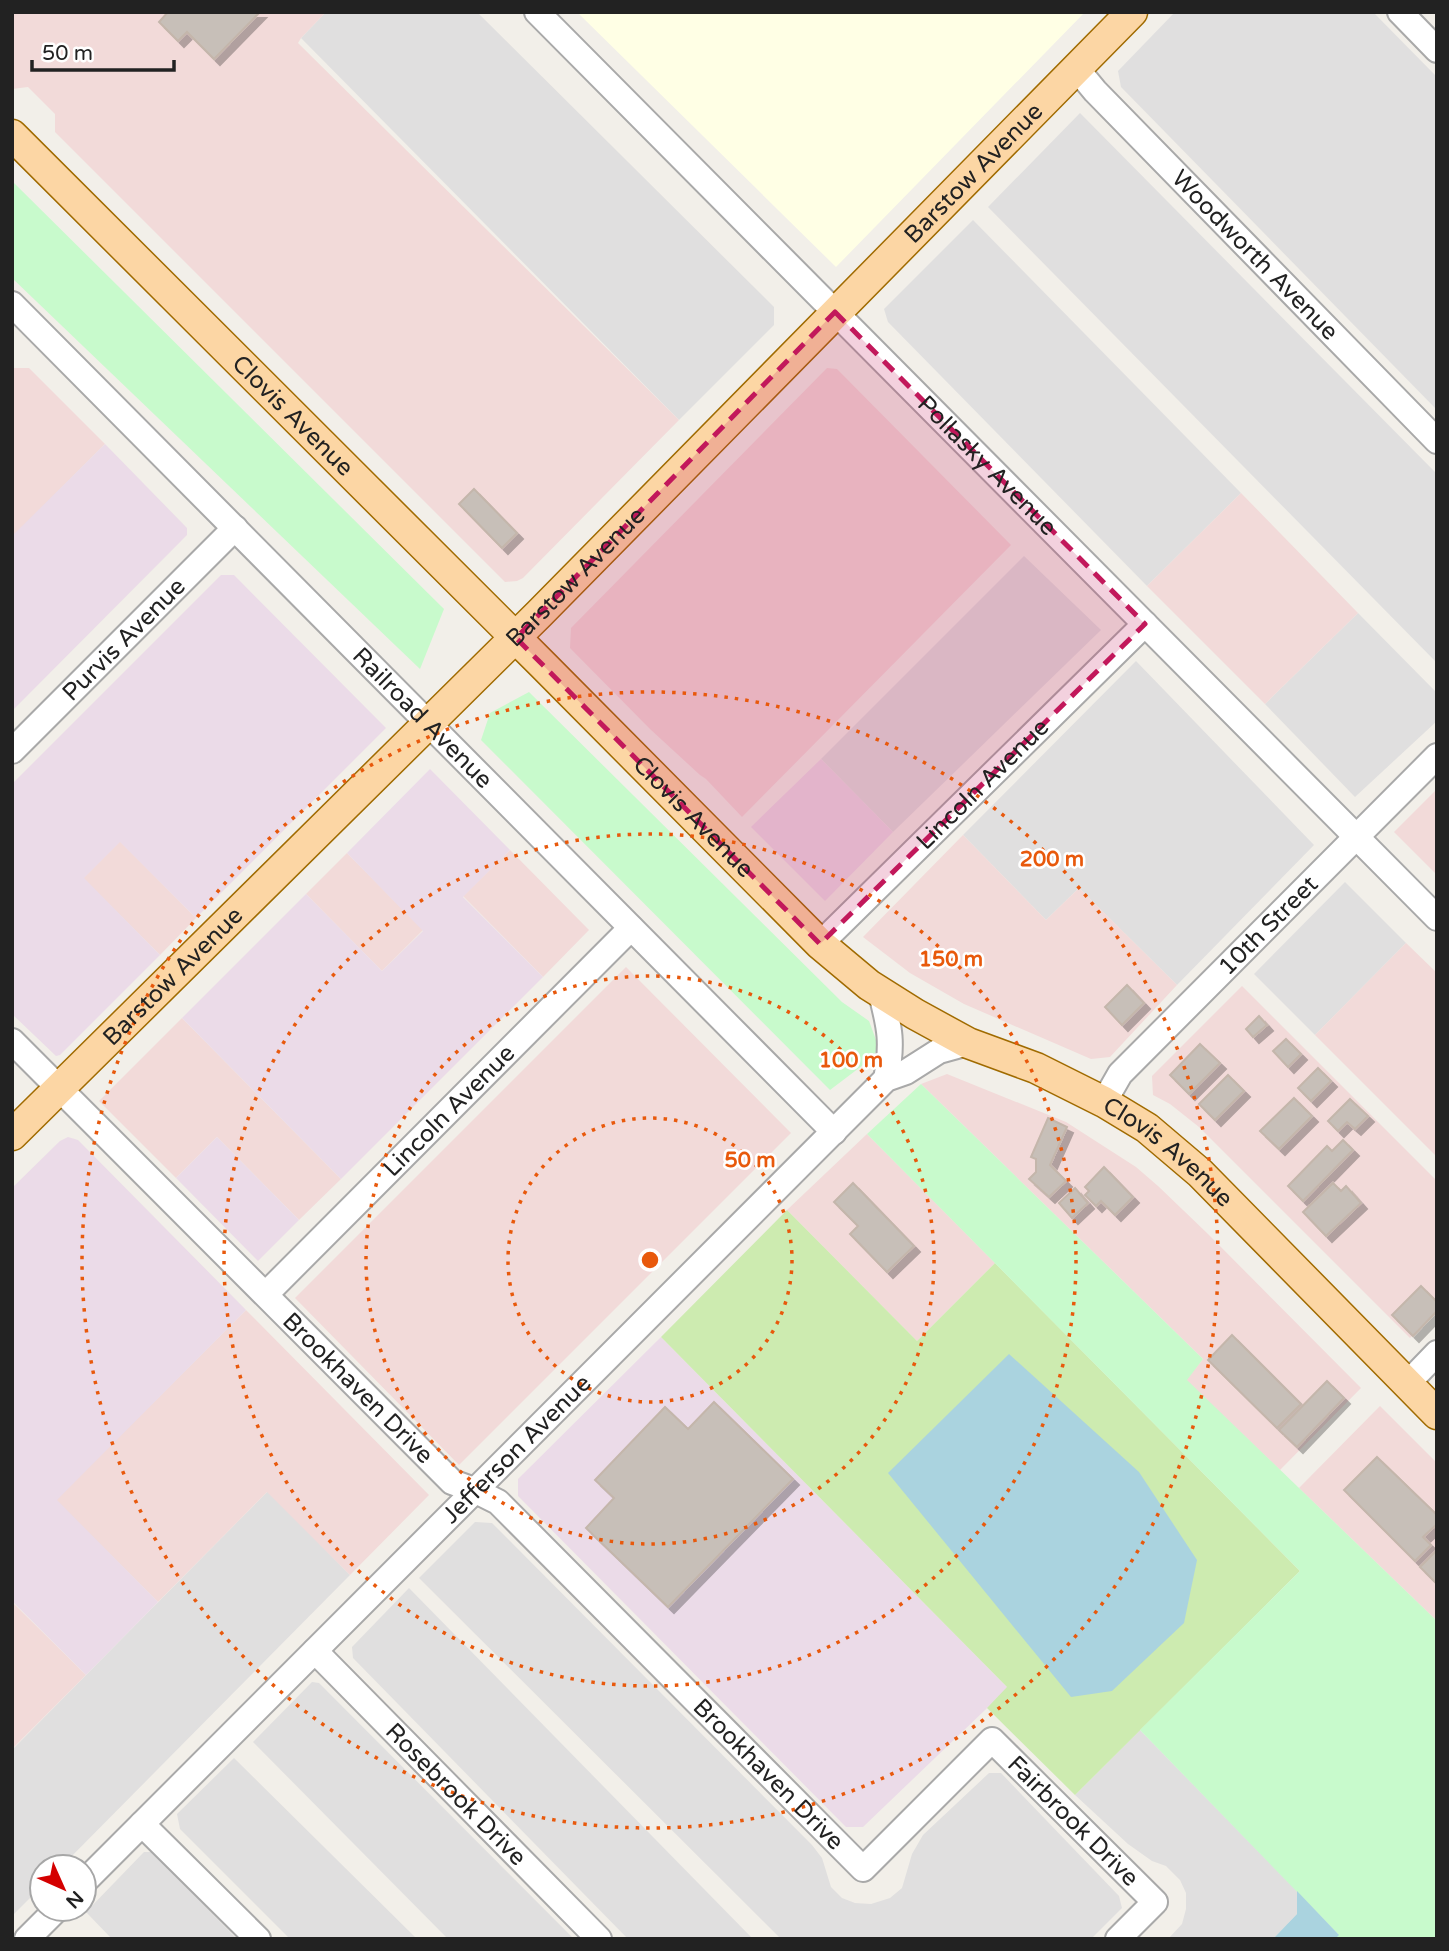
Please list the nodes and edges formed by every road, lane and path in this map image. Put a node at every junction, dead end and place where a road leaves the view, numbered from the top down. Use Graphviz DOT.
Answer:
graph roads {
  1 [pos="537,12"];
  2 [pos="1132,12"];
  3 [pos="1400,12"];
  4 [pos="1437,50"];
  5 [pos="1076,68"];
  6 [pos="12,135"];
  7 [pos="835,312"];
  8 [pos="17,318"];
  9 [pos="1437,442"];
  10 [pos="235,528"];
  11 [pos="1145,624"];
  12 [pos="516,638"];
  13 [pos="429,724"];
  14 [pos="12,751"];
  15 [pos="1437,756"];
  16 [pos="1356,837"];
  17 [pos="1437,918"];
  18 [pos="631,928"];
  19 [pos="820,944"];
  20 [pos="881,994"];
  21 [pos="12,1041"];
  22 [pos="968,1043"];
  23 [pos="886,1079"];
  24 [pos="59,1088"];
  25 [pos="1104,1102"];
  26 [pos="834,1132"];
  27 [pos="12,1135"];
  28 [pos="266,1294"];
  29 [pos="1437,1353"];
  30 [pos="1407,1384"];
  31 [pos="1437,1414"];
  32 [pos="474,1490"];
  33 [pos="315,1651"];
  34 [pos="992,1740"];
  35 [pos="142,1824"];
  36 [pos="98,1868"];
  37 [pos="43,1923"];
  38 [pos="27,1939"];
  39 [pos="258,1939"];
  40 [pos="599,1939"];
  41 [pos="1118,1939"];
  1 -- 7 [label="street, Pollasky Avenue"];
  2 -- 5 [label="main road, Barstow Avenue"];
  3 -- 4 [label="street"];
  5 -- 7 [label="main road, Barstow Avenue"];
  5 -- 9 [label="street, Woodworth Avenue"];
  6 -- 12 [label="main road, Clovis Avenue"];
  7 -- 11 [label="street, Pollasky Avenue"];
  7 -- 12 [label="main road, Barstow Avenue"];
  8 -- 10 [label="street, Railroad Avenue"];
  10 -- 13 [label="street, Railroad Avenue"];
  10 -- 14 [label="street, Purvis Avenue"];
  11 -- 16 [label="street, Pollasky Avenue"];
  11 -- 19 [label="street, Lincoln Avenue"];
  12 -- 13 [label="main road, Barstow Avenue"];
  12 -- 19 [label="main road, Clovis Avenue"];
  13 -- 18 [label="street, Railroad Avenue"];
  13 -- 24 [label="main road, Barstow Avenue"];
  15 -- 16 [label="street, 10th Street"];
  16 -- 17 [label="street, Pollasky Avenue"];
  16 -- 25 [label="street, 10th Street"];
  18 -- 26 [label="street, Railroad Avenue"];
  18 -- 28 [label="street, Lincoln Avenue"];
  19 -- 20 [label="main road, Clovis Avenue"];
  20 -- 22 [label="main road, Clovis Avenue"];
  20 -- 23 [label="street"];
  21 -- 24 [label="street, Brookhaven Drive"];
  22 -- 23 [label="street, Jefferson Avenue"];
  22 -- 25 [label="main road, Clovis Avenue"];
  23 -- 26 [label="street, Jefferson Avenue"];
  24 -- 27 [label="main road, Barstow Avenue"];
  24 -- 28 [label="street, Brookhaven Drive"];
  25 -- 30 [label="main road, Clovis Avenue"];
  26 -- 32 [label="street, Jefferson Avenue"];
  28 -- 32 [label="street, Brookhaven Drive"];
  29 -- 30 [label="street"];
  30 -- 31 [label="main road, Clovis Avenue"];
  32 -- 33 [label="street, Jefferson Avenue"];
  32 -- 34 [label="street, Brookhaven Drive"];
  33 -- 35 [label="street, Jefferson Avenue"];
  33 -- 40 [label="street, Rosebrook Drive"];
  34 -- 41 [label="street, Fairbrook Drive"];
  35 -- 36 [label="street, Jefferson Avenue"];
  35 -- 39 [label="street"];
  37 -- 38 [label="street"];
}
